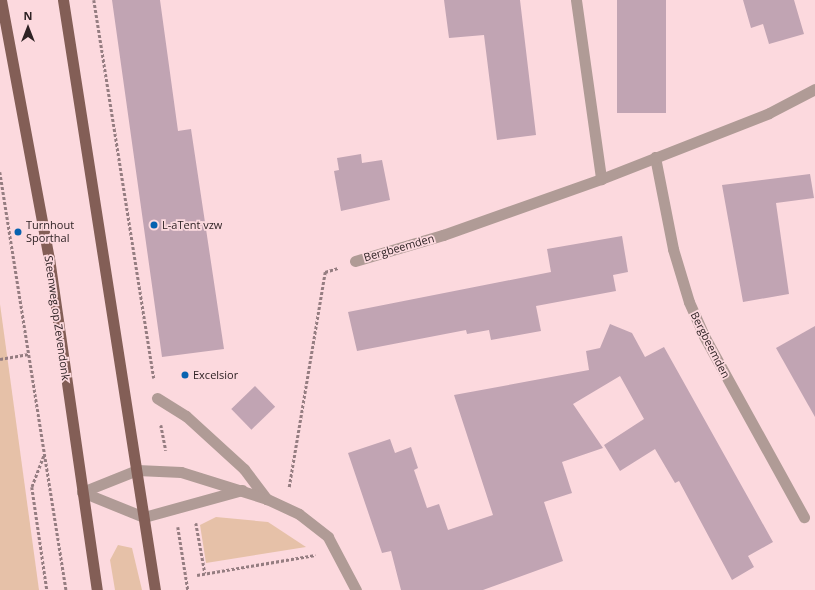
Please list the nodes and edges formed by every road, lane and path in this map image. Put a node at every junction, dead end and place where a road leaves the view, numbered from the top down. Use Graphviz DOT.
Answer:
graph roads {
  1 [pos="1,0"];
  2 [pos="63,0"];
  3 [pos="94,0"];
  4 [pos="576,0"];
  5 [pos="815,89"];
  6 [pos="655,157"];
  7 [pos="0,172"];
  8 [pos="601,179"];
  9 [pos="355,261"];
  10 [pos="29,354"];
  11 [pos="0,360"];
  12 [pos="157,398"];
  13 [pos="44,455"];
  14 [pos="137,470"];
  15 [pos="169,471"];
  16 [pos="242,490"];
  17 [pos="82,492"];
  18 [pos="267,499"];
  19 [pos="285,506"];
  20 [pos="176,510"];
  21 [pos="144,517"];
  22 [pos="804,518"];
  23 [pos="199,536"];
  24 [pos="337,551"];
  25 [pos="205,573"];
  26 [pos="197,575"];
  27 [pos="47,590"];
  28 [pos="66,590"];
  29 [pos="97,590"];
  30 [pos="155,590"];
  31 [pos="188,590"];
  32 [pos="356,590"];
  1 -- 17 [label="main road, Steenweg op Zevendonk"];
  2 -- 14 [label="main road"];
  3 -- 12 [label="path"];
  4 -- 8 [label="street"];
  5 -- 6 [label="street, Bergbeemden"];
  6 -- 8 [label="street, Bergbeemden"];
  6 -- 22 [label="street, Bergbeemden"];
  7 -- 10 [label="path"];
  8 -- 9 [label="street, Bergbeemden"];
  9 -- 19 [label="path"];
  10 -- 11 [label="path"];
  10 -- 13 [label="path"];
  12 -- 15 [label="path"];
  12 -- 18 [label="street"];
  13 -- 27 [label="path"];
  13 -- 28 [label="path"];
  14 -- 15 [label="street"];
  14 -- 17 [label="street"];
  14 -- 21 [label="main road"];
  15 -- 16 [label="street"];
  16 -- 18 [label="street"];
  16 -- 20 [label="street"];
  17 -- 21 [label="street"];
  17 -- 29 [label="main road, Steenweg op Zevendonk"];
  18 -- 19 [label="street"];
  19 -- 24 [label="street"];
  20 -- 21 [label="street"];
  20 -- 31 [label="path"];
  21 -- 30 [label="main road"];
  23 -- 25 [label="path"];
  24 -- 25 [label="path"];
  24 -- 32 [label="street"];
  25 -- 26 [label="path"];
}
